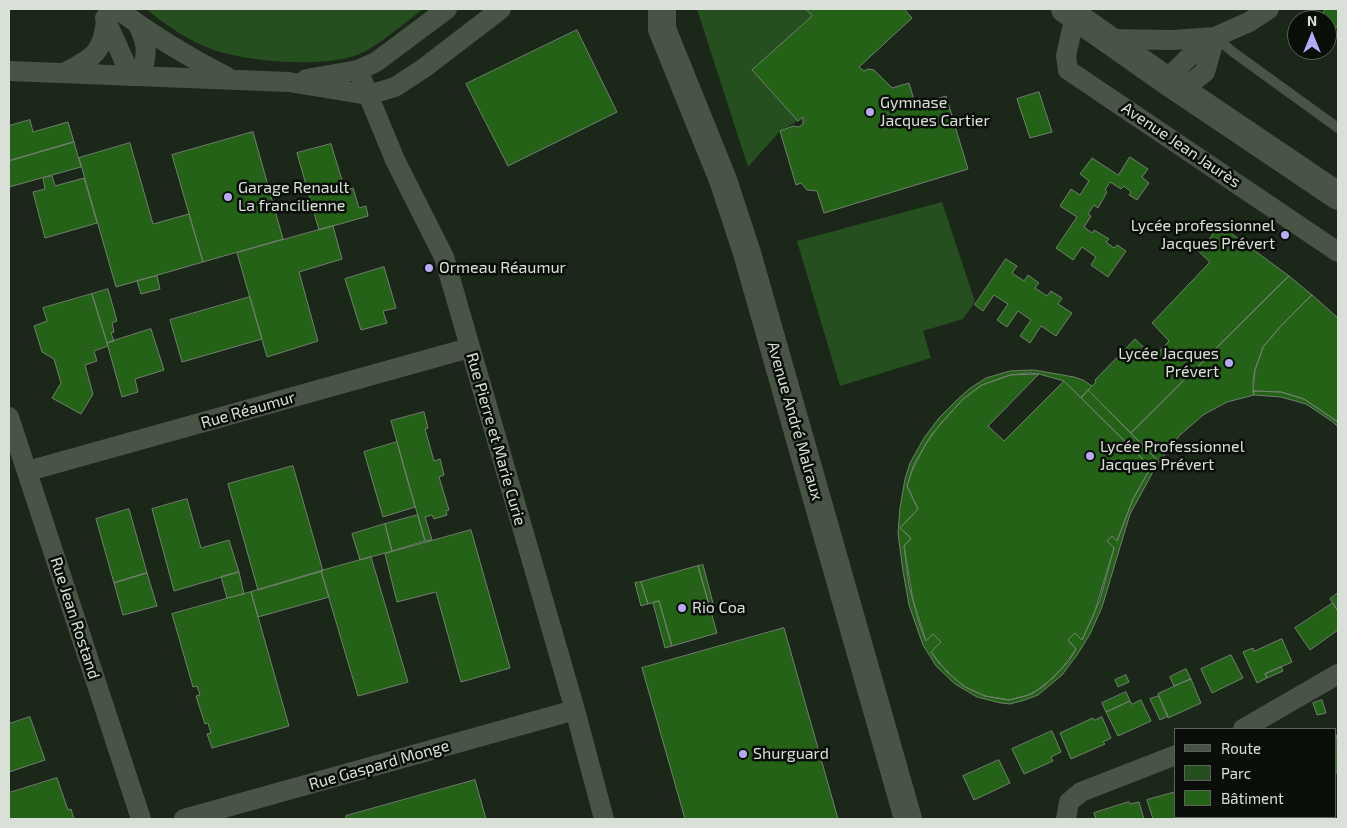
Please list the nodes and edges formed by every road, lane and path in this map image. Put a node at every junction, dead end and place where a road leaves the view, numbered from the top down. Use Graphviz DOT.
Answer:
graph roads {
  1 [pos="447,9"];
  2 [pos="500,9"];
  3 [pos="641,9"];
  4 [pos="1269,9"];
  5 [pos="108,12"];
  6 [pos="1070,12"];
  7 [pos="662,19"];
  8 [pos="138,24"];
  9 [pos="1215,37"];
  10 [pos="1107,39"];
  11 [pos="358,70"];
  12 [pos="9,71"];
  13 [pos="63,73"];
  14 [pos="131,76"];
  15 [pos="233,80"];
  16 [pos="289,82"];
  17 [pos="1174,85"];
  18 [pos="368,95"];
  19 [pos="1338,128"];
  20 [pos="1338,196"];
  21 [pos="1338,252"];
  22 [pos="469,348"];
  23 [pos="9,417"];
  24 [pos="28,472"];
  25 [pos="1338,674"];
  26 [pos="575,710"];
  27 [pos="1245,728"];
  28 [pos="1174,756"];
  29 [pos="141,819"];
  30 [pos="184,819"];
  31 [pos="604,819"];
  32 [pos="908,819"];
  33 [pos="1066,819"];
  1 -- 11 [label="street"];
  2 -- 18 [label="street"];
  3 -- 7 [label="street"];
  4 -- 9 [label="street"];
  5 -- 8 [label="street"];
  5 -- 13 [label="street"];
  5 -- 14 [label="street"];
  6 -- 10 [label="street, Avenue Jean Jaurès"];
  6 -- 21 [label="street, Avenue Jean Jaurès"];
  7 -- 32 [label="street, Avenue André Malraux"];
  8 -- 14 [label="street"];
  8 -- 15 [label="street"];
  9 -- 10 [label="street"];
  9 -- 17 [label="street"];
  9 -- 19 [label="lane"];
  10 -- 17 [label="street, Avenue Jean Jaurès"];
  11 -- 16 [label="street"];
  11 -- 18 [label="street, Rue Pierre et Marie Curie"];
  12 -- 13 [label="street"];
  13 -- 14 [label="street"];
  14 -- 15 [label="street"];
  15 -- 16 [label="street"];
  16 -- 18 [label="street"];
  17 -- 20 [label="street, Avenue Jean Jaurès"];
  18 -- 22 [label="street, Rue Pierre et Marie Curie"];
  22 -- 24 [label="street, Rue Réaumur"];
  22 -- 26 [label="street, Rue Pierre et Marie Curie"];
  23 -- 24 [label="street, Rue Jean Rostand"];
  24 -- 29 [label="street, Rue Jean Rostand"];
  25 -- 27 [label="street"];
  26 -- 30 [label="street, Rue Gaspard Monge"];
  26 -- 31 [label="street, Rue Pierre et Marie Curie"];
  28 -- 33 [label="street"];
}
